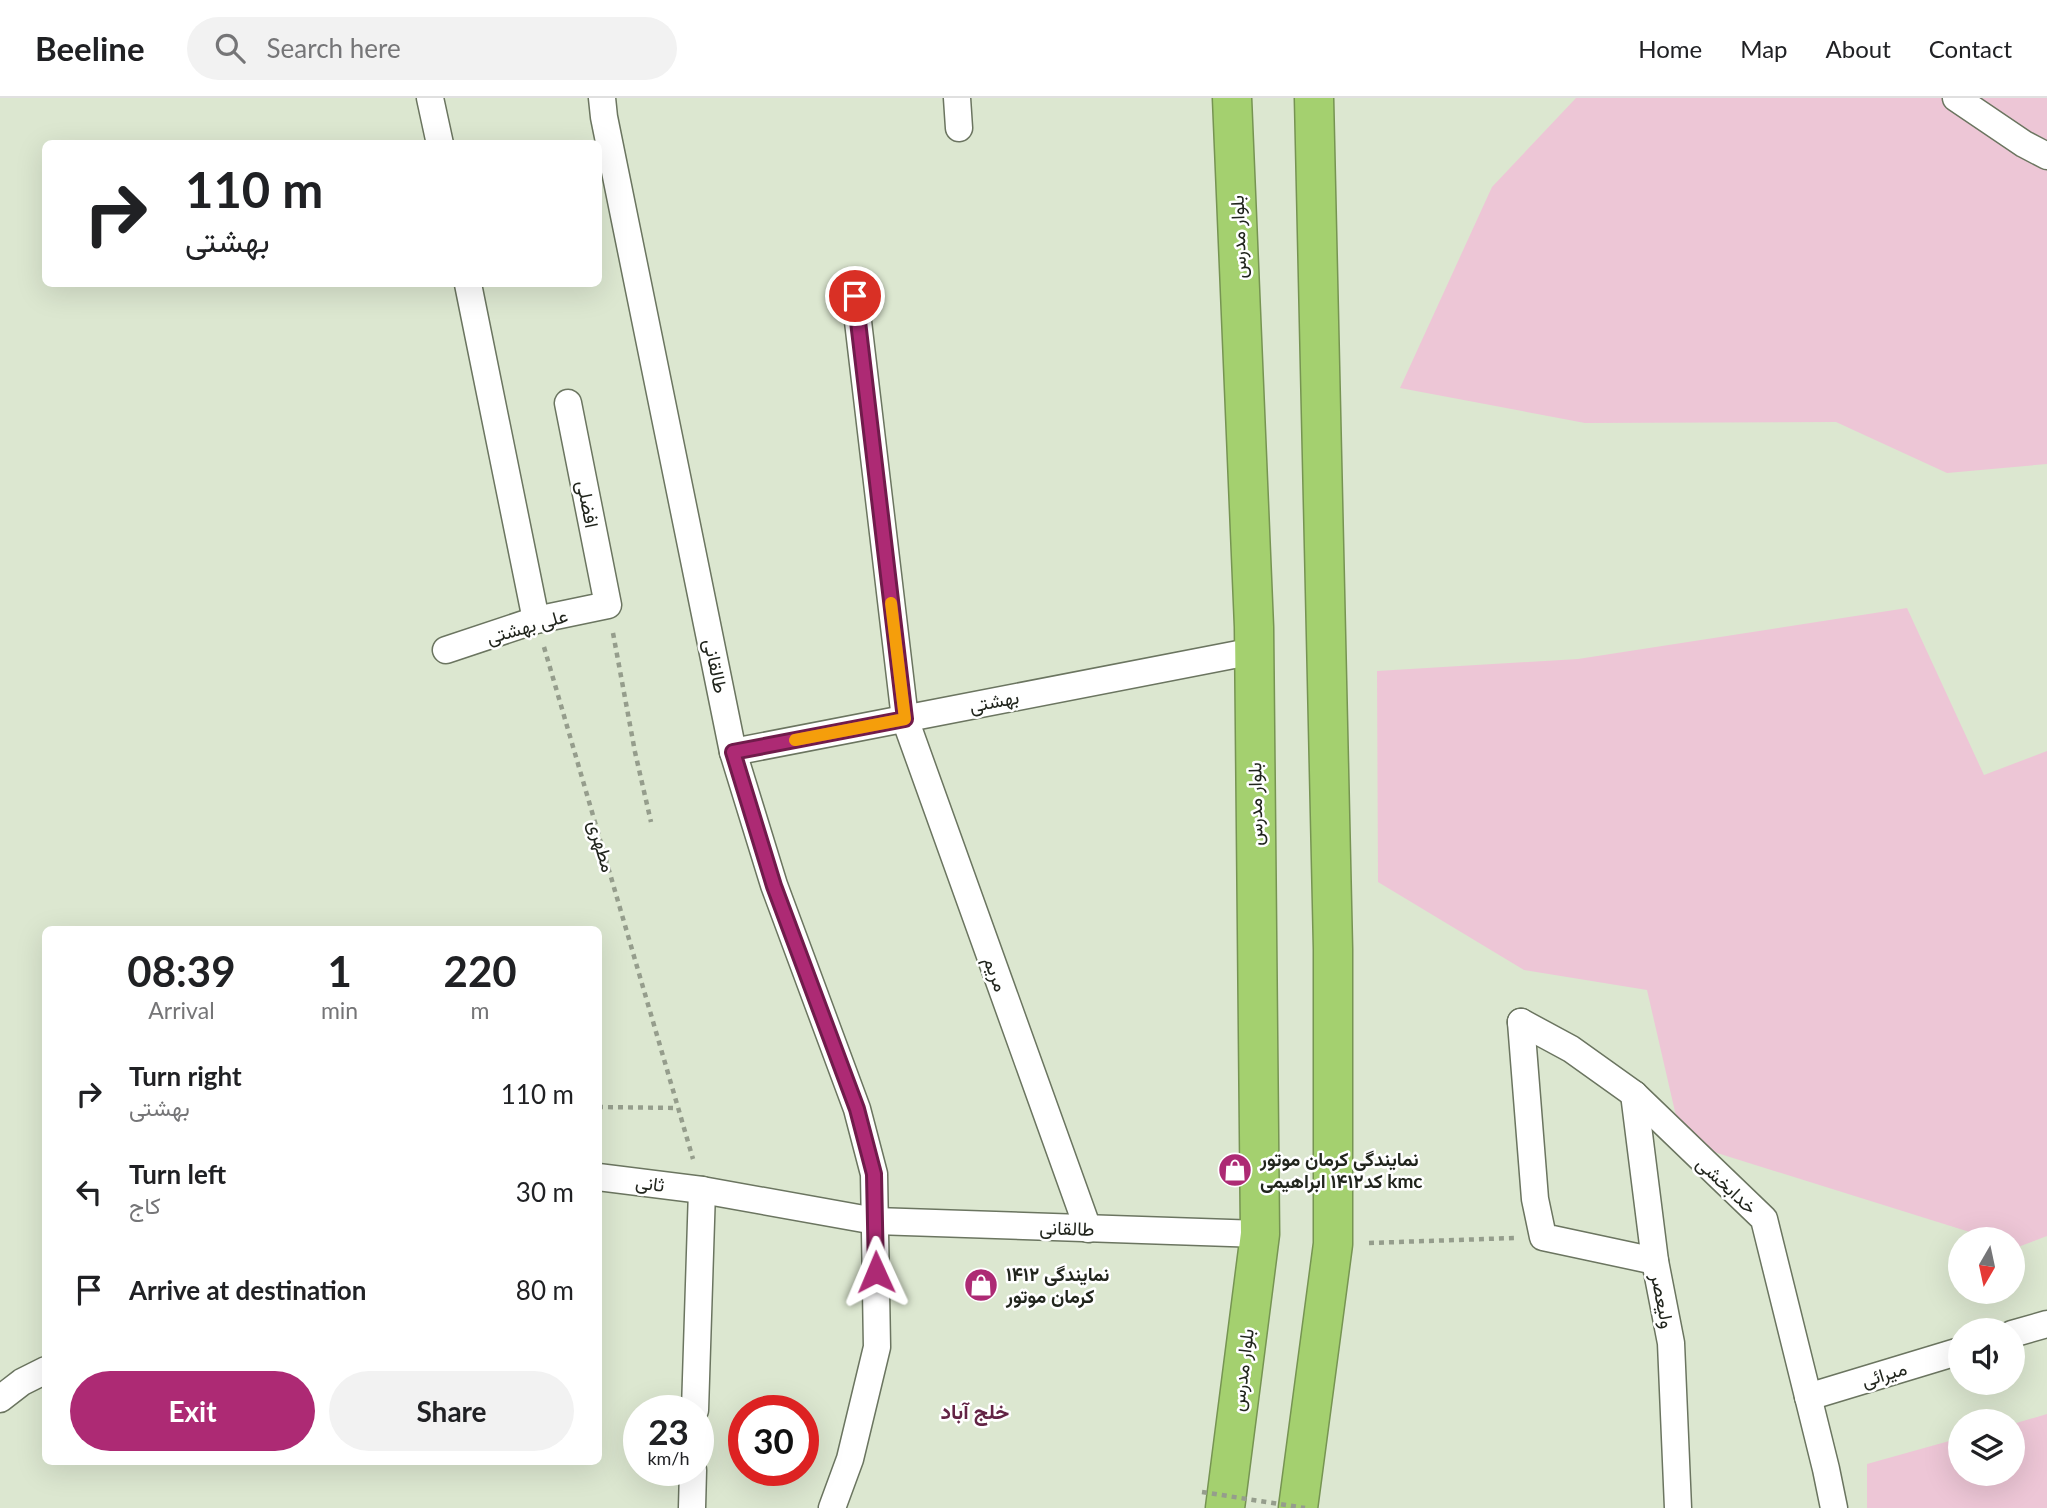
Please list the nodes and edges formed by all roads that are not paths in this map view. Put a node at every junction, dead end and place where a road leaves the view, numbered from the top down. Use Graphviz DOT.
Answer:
graph roads {
  1 [pos="430,98"];
  2 [pos="602,98"];
  3 [pos="957,98"];
  4 [pos="1232,98"];
  5 [pos="1314,98"];
  6 [pos="1956,98"];
  7 [pos="959,128"];
  8 [pos="438,140"];
  9 [pos="2047,156"];
  10 [pos="469,287"];
  11 [pos="855,296"];
  12 [pos="568,402"];
  13 [pos="608,605"];
  14 [pos="537,620"];
  15 [pos="446,650"];
  16 [pos="1254,651"];
  17 [pos="905,719"];
  18 [pos="733,752"];
  19 [pos="1634,1094"];
  20 [pos="602,1178"];
  21 [pos="702,1190"];
  22 [pos="874,1221"];
  23 [pos="1088,1228"];
  24 [pos="1260,1234"];
  25 [pos="1655,1261"];
  26 [pos="2047,1324"];
  27 [pos="2025,1331"];
  28 [pos="1948,1355"];
  29 [pos="42,1372"];
  30 [pos="695,1395"];
  31 [pos="1808,1397"];
  32 [pos="0,1399"];
  33 [pos="693,1486"];
  34 [pos="1213,1500"];
  35 [pos="692,1508"];
  36 [pos="832,1508"];
  37 [pos="1298,1508"];
  38 [pos="1678,1508"];
  39 [pos="1834,1508"];
  1 -- 8 [label="street"];
  2 -- 18 [label="street, طالقانی"];
  3 -- 7 [label="street"];
  4 -- 16 [label="highway, بلوار مدرس"];
  5 -- 37 [label="highway"];
  6 -- 9 [label="street"];
  10 -- 14 [label="street"];
  11 -- 17 [label="street, مریم"];
  12 -- 13 [label="street, افضلی"];
  13 -- 14 [label="street, علی بهشتی"];
  14 -- 15 [label="street, علی بهشتی"];
  16 -- 17 [label="street, بهشتی"];
  16 -- 24 [label="highway, بلوار مدرس"];
  17 -- 18 [label="street, بهشتی"];
  17 -- 23 [label="street, مریم"];
  18 -- 22 [label="street, طالقانی"];
  19 -- 25 [label="street, ولیعصر"];
  19 -- 25 [label="street, خدابخشی"];
  19 -- 31 [label="street, خدابخشی"];
  20 -- 21 [label="street, ثانی"];
  21 -- 22 [label="street, طالقانی"];
  21 -- 30 [label="street"];
  22 -- 23 [label="street, طالقانی"];
  22 -- 36 [label="street, طالقانی"];
  23 -- 24 [label="street, طالقانی"];
  24 -- 34 [label="highway, بلوار مدرس"];
  25 -- 38 [label="street, ولیعصر"];
  26 -- 27 [label="street"];
  28 -- 31 [label="street, میرائی"];
  29 -- 32 [label="street"];
  31 -- 39 [label="street, خدابخشی"];
  33 -- 35 [label="street"];
}
